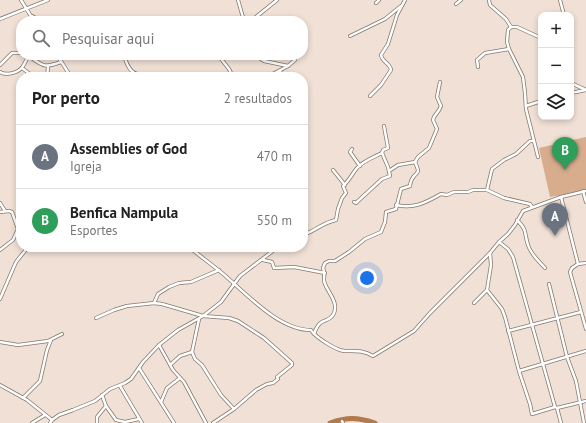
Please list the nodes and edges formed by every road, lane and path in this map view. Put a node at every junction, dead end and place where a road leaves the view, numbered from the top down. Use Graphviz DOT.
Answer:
graph roads {
  1 [pos="21,0"];
  2 [pos="48,0"];
  3 [pos="238,0"];
  4 [pos="277,0"];
  5 [pos="379,0"];
  6 [pos="405,0"];
  7 [pos="461,0"];
  8 [pos="489,0"];
  9 [pos="560,0"];
  10 [pos="376,3"];
  11 [pos="456,4"];
  12 [pos="401,6"];
  13 [pos="26,9"];
  14 [pos="563,12"];
  15 [pos="31,16"];
  16 [pos="243,16"];
  17 [pos="257,16"];
  18 [pos="0,19"];
  19 [pos="511,27"];
  20 [pos="350,36"];
  21 [pos="538,37"];
  22 [pos="509,49"];
  23 [pos="16,53"];
  24 [pos="26,60"];
  25 [pos="35,60"];
  26 [pos="126,60"];
  27 [pos="222,60"];
  28 [pos="262,60"];
  29 [pos="295,60"];
  30 [pos="61,62"];
  31 [pos="0,65"];
  32 [pos="48,66"];
  33 [pos="288,66"];
  34 [pos="478,67"];
  35 [pos="22,68"];
  36 [pos="280,71"];
  37 [pos="0,72"];
  38 [pos="27,72"];
  39 [pos="47,72"];
  40 [pos="68,72"];
  41 [pos="132,72"];
  42 [pos="231,72"];
  43 [pos="440,82"];
  44 [pos="574,84"];
  45 [pos="586,90"];
  46 [pos="574,92"];
  47 [pos="370,96"];
  48 [pos="538,102"];
  49 [pos="526,106"];
  50 [pos="384,126"];
  51 [pos="534,141"];
  52 [pos="352,149"];
  53 [pos="382,153"];
  54 [pos="538,157"];
  55 [pos="415,162"];
  56 [pos="360,166"];
  57 [pos="333,170"];
  58 [pos="389,171"];
  59 [pos="344,185"];
  60 [pos="487,190"];
  61 [pos="585,191"];
  62 [pos="560,197"];
  63 [pos="354,202"];
  64 [pos="586,202"];
  65 [pos="0,203"];
  66 [pos="396,205"];
  67 [pos="532,207"];
  68 [pos="5,211"];
  69 [pos="0,212"];
  70 [pos="517,220"];
  71 [pos="16,223"];
  72 [pos="16,233"];
  73 [pos="308,233"];
  74 [pos="499,242"];
  75 [pos="0,250"];
  76 [pos="24,252"];
  77 [pos="195,252"];
  78 [pos="272,252"];
  79 [pos="490,253"];
  80 [pos="262,260"];
  81 [pos="586,262"];
  82 [pos="578,264"];
  83 [pos="545,268"];
  84 [pos="218,270"];
  85 [pos="325,273"];
  86 [pos="234,284"];
  87 [pos="549,284"];
  88 [pos="487,290"];
  89 [pos="0,299"];
  90 [pos="154,303"];
  91 [pos="474,303"];
  92 [pos="581,312"];
  93 [pos="203,316"];
  94 [pos="96,318"];
  95 [pos="199,318"];
  96 [pos="557,318"];
  97 [pos="532,325"];
  98 [pos="586,329"];
  99 [pos="508,331"];
  100 [pos="62,334"];
  101 [pos="314,335"];
  102 [pos="51,340"];
  103 [pos="0,342"];
  104 [pos="159,345"];
  105 [pos="586,351"];
  106 [pos="192,352"];
  107 [pos="567,357"];
  108 [pos="542,364"];
  109 [pos="170,365"];
  110 [pos="139,368"];
  111 [pos="519,372"];
  112 [pos="180,378"];
  113 [pos="0,386"];
  114 [pos="120,386"];
  115 [pos="102,395"];
  116 [pos="22,398"];
  117 [pos="586,401"];
  118 [pos="160,402"];
  119 [pos="580,402"];
  120 [pos="106,406"];
  121 [pos="556,408"];
  122 [pos="234,409"];
  123 [pos="45,415"];
  124 [pos="139,419"];
  125 [pos="52,420"];
  126 [pos="32,423"];
  127 [pos="50,423"];
  128 [pos="97,423"];
  129 [pos="142,423"];
  130 [pos="174,423"];
  131 [pos="206,423"];
  132 [pos="214,423"];
  133 [pos="562,423"];
  134 [pos="584,423"];
  1 -- 13 [label="street"];
  2 -- 13 [label="street"];
  3 -- 16 [label="street"];
  4 -- 17 [label="street"];
  5 -- 10 [label="street"];
  6 -- 12 [label="street"];
  7 -- 11 [label="street"];
  8 -- 19 [label="street"];
  9 -- 14 [label="street"];
  12 -- 20 [label="street"];
  12 -- 47 [label="street"];
  13 -- 15 [label="street"];
  13 -- 18 [label="street"];
  19 -- 21 [label="street"];
  19 -- 22 [label="street"];
  22 -- 34 [label="street"];
  22 -- 49 [label="street"];
  23 -- 31 [label="street"];
  24 -- 35 [label="street"];
  25 -- 32 [label="street"];
  26 -- 41 [label="street"];
  27 -- 42 [label="street"];
  28 -- 33 [label="street"];
  29 -- 33 [label="street"];
  30 -- 32 [label="street"];
  30 -- 40 [label="street"];
  32 -- 39 [label="street"];
  33 -- 36 [label="street"];
  35 -- 37 [label="street"];
  35 -- 38 [label="street"];
  43 -- 55 [label="street"];
  44 -- 45 [label="street"];
  45 -- 46 [label="street"];
  48 -- 49 [label="street"];
  49 -- 51 [label="street"];
  50 -- 53 [label="street"];
  51 -- 54 [label="street"];
  51 -- 60 [label="street"];
  52 -- 56 [label="street"];
  53 -- 56 [label="street"];
  53 -- 58 [label="street"];
  55 -- 58 [label="street"];
  55 -- 66 [label="street"];
  56 -- 59 [label="street"];
  57 -- 59 [label="street"];
  58 -- 63 [label="street"];
  59 -- 73 [label="street"];
  60 -- 66 [label="street"];
  60 -- 67 [label="street"];
  61 -- 62 [label="street"];
  61 -- 64 [label="street"];
  62 -- 67 [label="street"];
  62 -- 82 [label="street"];
  65 -- 68 [label="street"];
  66 -- 85 [label="street"];
  67 -- 70 [label="street"];
  68 -- 69 [label="street"];
  68 -- 71 [label="street"];
  70 -- 74 [label="street"];
  70 -- 83 [label="street"];
  72 -- 75 [label="street"];
  74 -- 79 [label="street"];
  74 -- 97 [label="street"];
  76 -- 89 [label="street"];
  77 -- 84 [label="street"];
  78 -- 80 [label="street"];
  79 -- 88 [label="street"];
  79 -- 101 [label="street"];
  80 -- 85 [label="street"];
  80 -- 86 [label="street"];
  81 -- 82 [label="street"];
  82 -- 92 [label="street"];
  84 -- 86 [label="street"];
  84 -- 90 [label="street"];
  85 -- 101 [label="street"];
  86 -- 93 [label="street"];
  86 -- 101 [label="street"];
  87 -- 96 [label="street"];
  88 -- 91 [label="street"];
  88 -- 99 [label="street"];
  90 -- 93 [label="street"];
  90 -- 94 [label="street"];
  92 -- 96 [label="street"];
  92 -- 98 [label="street"];
  93 -- 95 [label="street"];
  93 -- 122 [label="street"];
  95 -- 104 [label="street"];
  95 -- 106 [label="street"];
  96 -- 97 [label="street"];
  96 -- 107 [label="street"];
  97 -- 99 [label="street"];
  97 -- 108 [label="street"];
  99 -- 111 [label="street"];
  100 -- 102 [label="street"];
  102 -- 103 [label="street"];
  102 -- 116 [label="street"];
  104 -- 109 [label="street"];
  104 -- 110 [label="street"];
  105 -- 107 [label="street"];
  106 -- 109 [label="street"];
  106 -- 122 [label="street"];
  107 -- 108 [label="street"];
  107 -- 119 [label="street"];
  108 -- 111 [label="street"];
  108 -- 121 [label="street"];
  109 -- 112 [label="street"];
  110 -- 114 [label="street"];
  110 -- 118 [label="street"];
  111 -- 121 [label="street"];
  112 -- 118 [label="street"];
  112 -- 131 [label="street"];
  113 -- 116 [label="street"];
  114 -- 115 [label="street"];
  114 -- 124 [label="street"];
  115 -- 120 [label="street"];
  115 -- 125 [label="street"];
  116 -- 123 [label="street"];
  117 -- 119 [label="street"];
  118 -- 130 [label="street"];
  119 -- 121 [label="street"];
  119 -- 134 [label="street"];
  120 -- 124 [label="street"];
  120 -- 128 [label="street"];
  121 -- 133 [label="street"];
  122 -- 132 [label="street"];
  123 -- 125 [label="street"];
  123 -- 126 [label="street"];
  124 -- 129 [label="street"];
  125 -- 127 [label="street"];
}
